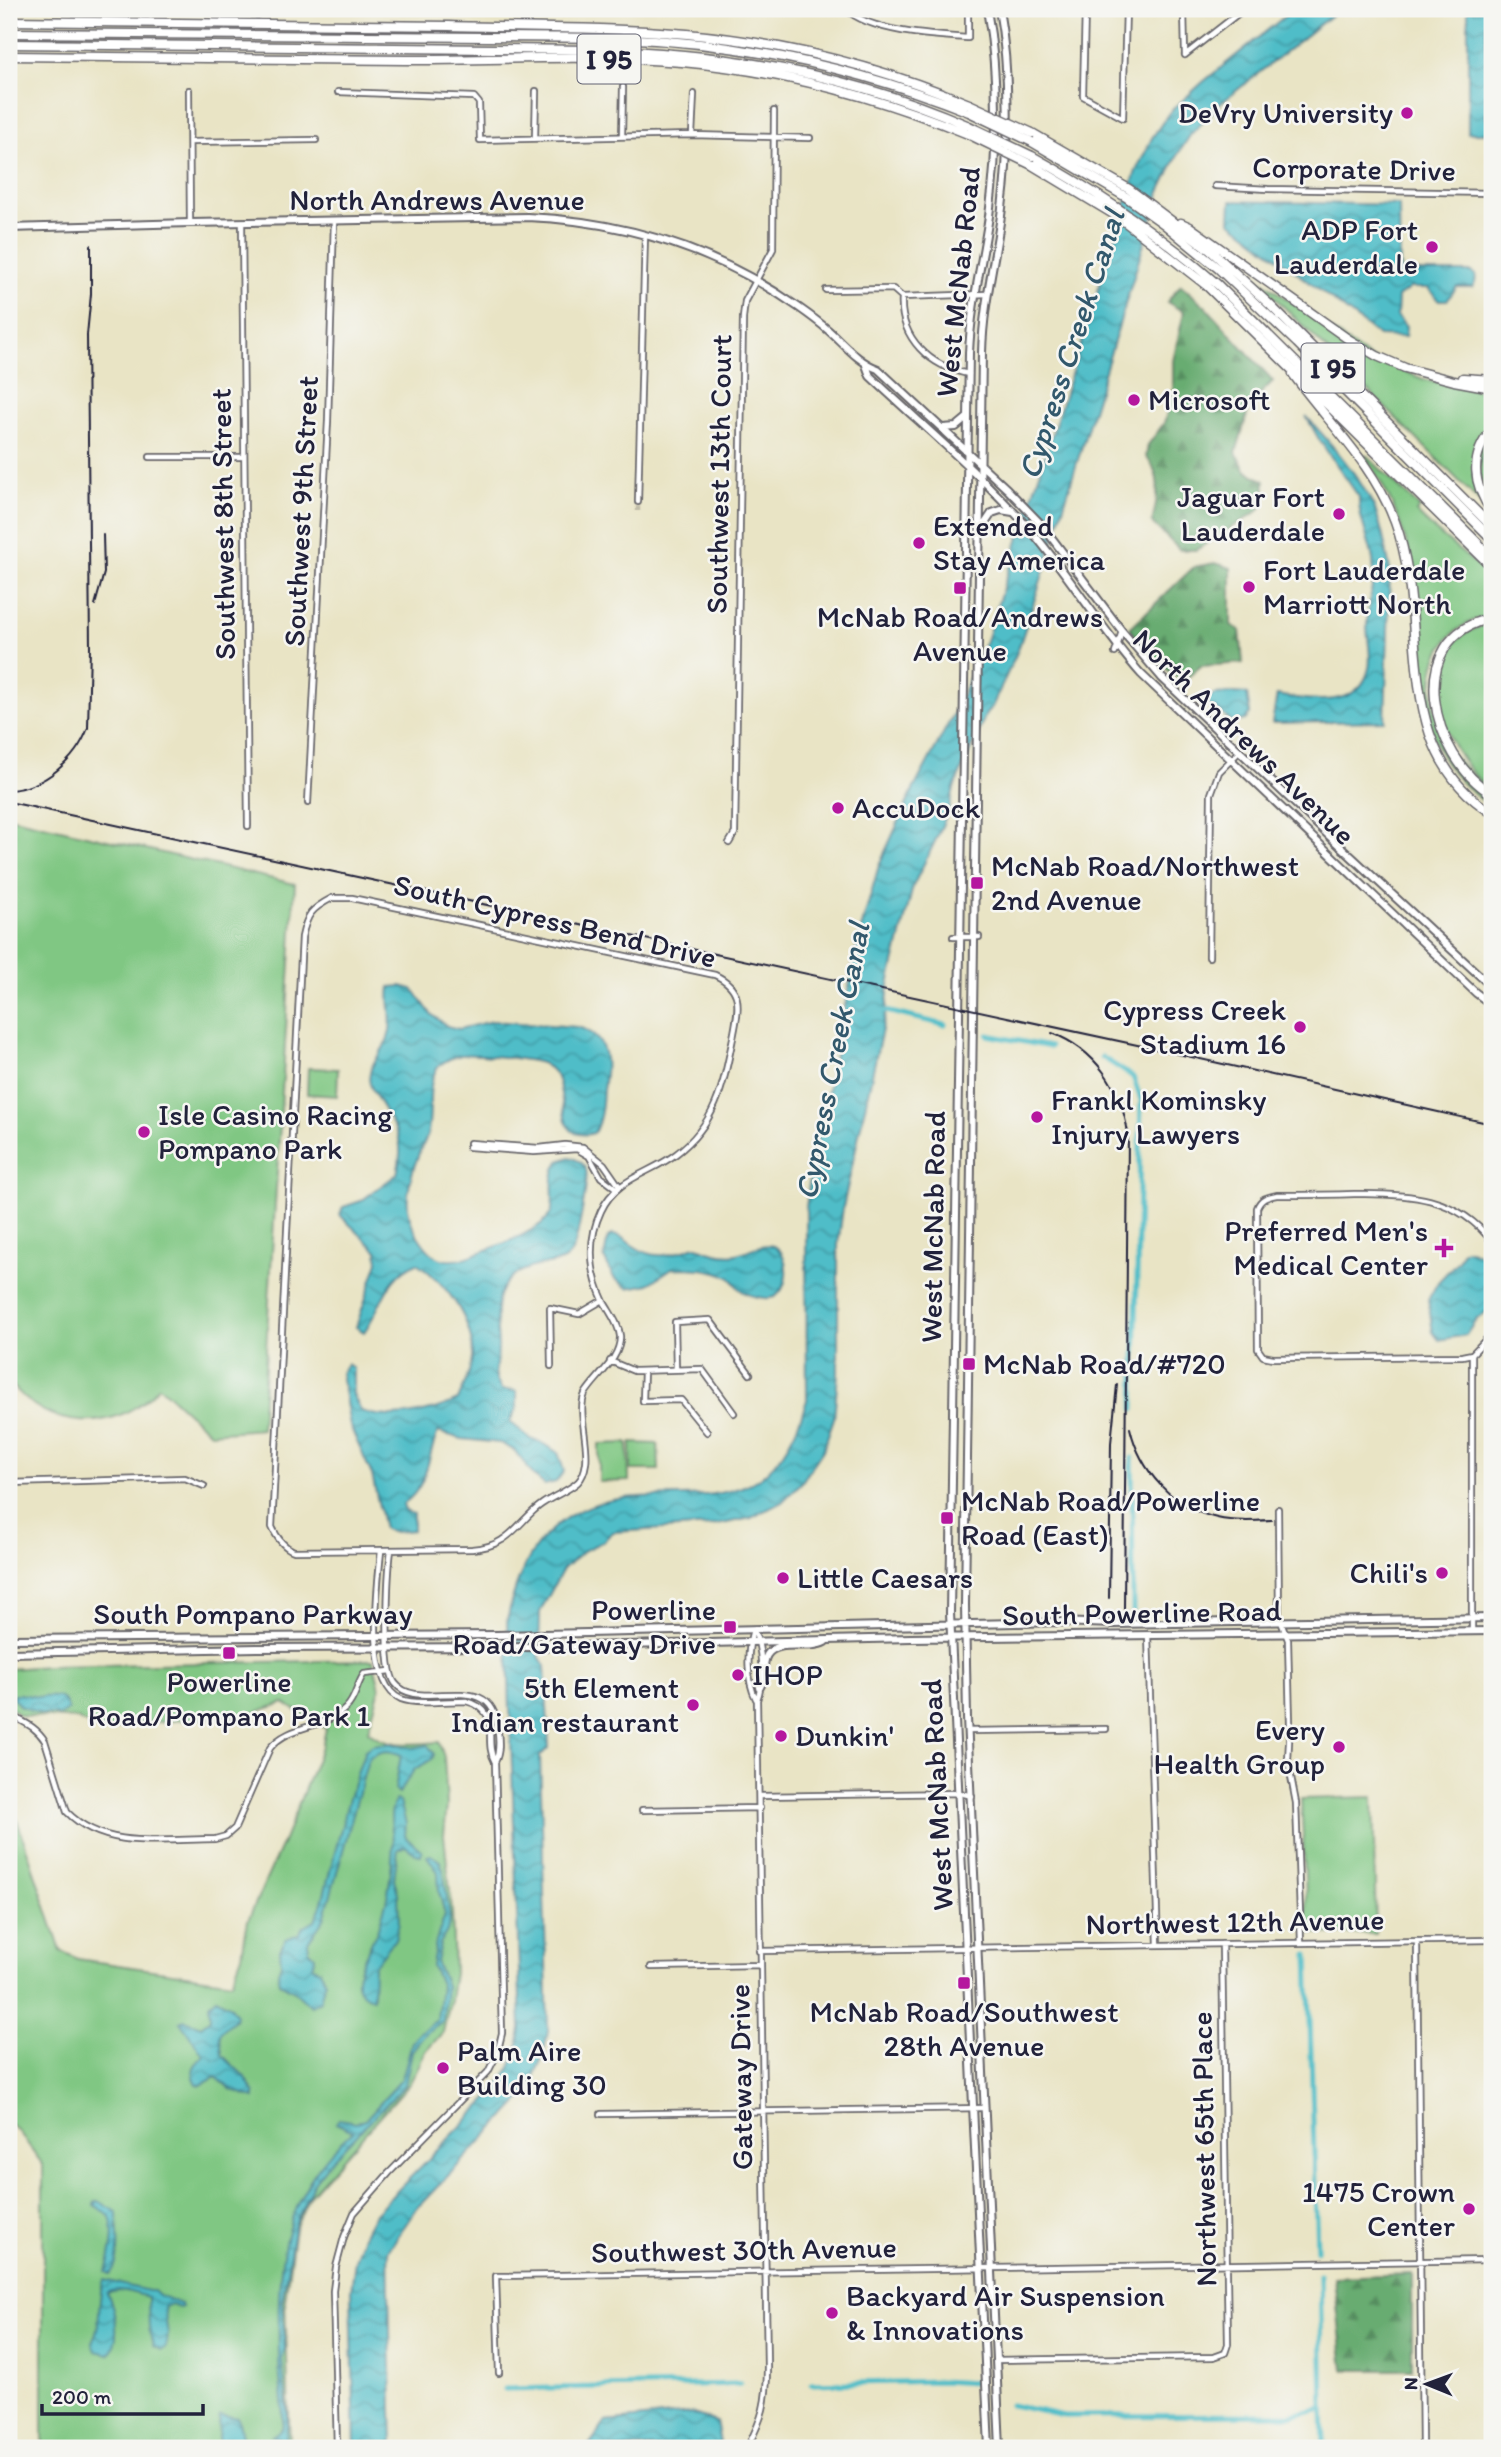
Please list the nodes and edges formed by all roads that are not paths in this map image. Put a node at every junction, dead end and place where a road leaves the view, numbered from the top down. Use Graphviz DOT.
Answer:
graph roads {
  1 [pos="846,9"];
  2 [pos="968,9"];
  3 [pos="987,9"];
  4 [pos="999,9"];
  5 [pos="1085,9"];
  6 [pos="1126,9"];
  7 [pos="1184,9"];
  8 [pos="1244,9"];
  9 [pos="9,21"];
  10 [pos="232,23"];
  11 [pos="9,33"];
  12 [pos="159,34"];
  13 [pos="9,44"];
  14 [pos="9,54"];
  15 [pos="623,87"];
  16 [pos="189,90"];
  17 [pos="536,91"];
  18 [pos="338,92"];
  19 [pos="694,94"];
  20 [pos="969,108"];
  21 [pos="774,111"];
  22 [pos="969,130"];
  23 [pos="692,135"];
  24 [pos="622,136"];
  25 [pos="773,137"];
  26 [pos="535,138"];
  27 [pos="810,138"];
  28 [pos="316,140"];
  29 [pos="190,142"];
  30 [pos="1215,187"];
  31 [pos="1492,192"];
  32 [pos="1165,220"];
  33 [pos="334,221"];
  34 [pos="190,223"];
  35 [pos="242,223"];
  36 [pos="9,228"];
  37 [pos="645,234"];
  38 [pos="1159,241"];
  39 [pos="756,280"];
  40 [pos="826,290"];
  41 [pos="974,294"];
  42 [pos="986,294"];
  43 [pos="902,297"];
  44 [pos="1276,352"];
  45 [pos="866,365"];
  46 [pos="969,374"];
  47 [pos="1446,378"];
  48 [pos="1492,380"];
  49 [pos="1492,388"];
  50 [pos="968,417"];
  51 [pos="942,428"];
  52 [pos="1492,430"];
  53 [pos="968,453"];
  54 [pos="150,457"];
  55 [pos="243,457"];
  56 [pos="968,464"];
  57 [pos="980,464"];
  58 [pos="980,478"];
  59 [pos="638,502"];
  60 [pos="1013,512"];
  61 [pos="1492,512"];
  62 [pos="1492,527"];
  63 [pos="979,532"];
  64 [pos="1492,539"];
  65 [pos="1492,557"];
  66 [pos="1492,567"];
  67 [pos="1492,618"];
  68 [pos="965,625"];
  69 [pos="978,625"];
  70 [pos="1122,631"];
  71 [pos="1116,650"];
  72 [pos="1240,751"];
  73 [pos="1231,761"];
  74 [pos="1492,794"];
  75 [pos="308,803"];
  76 [pos="1492,813"];
  77 [pos="248,826"];
  78 [pos="729,843"];
  79 [pos="957,937"];
  80 [pos="976,937"];
  81 [pos="1209,957"];
  82 [pos="1492,987"];
  83 [pos="1492,1005"];
  84 [pos="959,1053"];
  85 [pos="971,1053"];
  86 [pos="619,1189"];
  87 [pos="1492,1242"];
  88 [pos="603,1300"];
  89 [pos="1492,1334"];
  90 [pos="1472,1354"];
  91 [pos="610,1361"];
  92 [pos="551,1366"];
  93 [pos="676,1369"];
  94 [pos="644,1371"];
  95 [pos="750,1374"];
  96 [pos="734,1413"];
  97 [pos="707,1432"];
  98 [pos="9,1483"];
  99 [pos="204,1486"];
  100 [pos="1278,1509"];
  101 [pos="382,1550"];
  102 [pos="391,1550"];
  103 [pos="1492,1618"];
  104 [pos="1472,1619"];
  105 [pos="1281,1622"];
  106 [pos="951,1623"];
  107 [pos="965,1623"];
  108 [pos="753,1629"];
  109 [pos="1472,1631"];
  110 [pos="1492,1631"];
  111 [pos="1286,1633"];
  112 [pos="541,1634"];
  113 [pos="1148,1635"];
  114 [pos="212,1636"];
  115 [pos="378,1637"];
  116 [pos="388,1637"];
  117 [pos="952,1638"];
  118 [pos="965,1638"];
  119 [pos="9,1639"];
  120 [pos="828,1640"];
  121 [pos="750,1642"];
  122 [pos="759,1642"];
  123 [pos="541,1647"];
  124 [pos="212,1649"];
  125 [pos="378,1649"];
  126 [pos="389,1649"];
  127 [pos="9,1653"];
  128 [pos="380,1671"];
  129 [pos="390,1671"];
  130 [pos="761,1687"];
  131 [pos="757,1700"];
  132 [pos="9,1714"];
  133 [pos="1106,1729"];
  134 [pos="968,1731"];
  135 [pos="495,1762"];
  136 [pos="960,1793"];
  137 [pos="760,1796"];
  138 [pos="973,1796"];
  139 [pos="760,1808"];
  140 [pos="642,1810"];
  141 [pos="1492,1940"];
  142 [pos="1417,1941"];
  143 [pos="1301,1942"];
  144 [pos="1222,1944"];
  145 [pos="1158,1945"];
  146 [pos="967,1947"];
  147 [pos="979,1948"];
  148 [pos="759,1951"];
  149 [pos="760,1965"];
  150 [pos="651,1967"];
  151 [pos="974,2107"];
  152 [pos="985,2108"];
  153 [pos="762,2111"];
  154 [pos="601,2113"];
  155 [pos="1492,2260"];
  156 [pos="1419,2262"];
  157 [pos="1226,2264"];
  158 [pos="992,2266"];
  159 [pos="981,2267"];
  160 [pos="765,2271"];
  161 [pos="996,2360"];
  162 [pos="499,2373"];
  163 [pos="337,2448"];
  164 [pos="747,2448"];
  165 [pos="989,2448"];
  166 [pos="1000,2448"];
  167 [pos="1422,2448"];
  1 -- 2 [label="street"];
  3 -- 41 [label="main road, West McNab Road"];
  4 -- 42 [label="main road, West McNab Road"];
  5 -- 6 [label="street"];
  7 -- 8 [label="street"];
  9 -- 10 [label="highway, I 95"];
  10 -- 12 [label="highway"];
  10 -- 20 [label="highway, I 95"];
  11 -- 12 [label="highway"];
  12 -- 20 [label="highway"];
  13 -- 22 [label="highway"];
  14 -- 22 [label="highway, I 95"];
  15 -- 24 [label="street"];
  16 -- 29 [label="street"];
  17 -- 26 [label="street"];
  18 -- 26 [label="street"];
  19 -- 23 [label="street"];
  20 -- 32 [label="highway, I 95, bridge"];
  21 -- 25 [label="street, Southwest 13th Court"];
  22 -- 38 [label="highway, I 95, bridge"];
  23 -- 24 [label="street"];
  23 -- 25 [label="street"];
  24 -- 26 [label="street"];
  25 -- 27 [label="street"];
  25 -- 39 [label="street, Southwest 13th Court"];
  28 -- 29 [label="street"];
  29 -- 34 [label="street"];
  30 -- 31 [label="street, Corporate Drive"];
  32 -- 47 [label="highway"];
  32 -- 62 [label="highway, I 95"];
  32 -- 64 [label="highway"];
  33 -- 35 [label="main road, North Andrews Avenue"];
  33 -- 37 [label="main road, North Andrews Avenue"];
  33 -- 75 [label="street, Southwest 9th Street"];
  34 -- 35 [label="main road, North Andrews Avenue"];
  34 -- 36 [label="main road, North Andrews Avenue"];
  35 -- 55 [label="street, Southwest 8th Street"];
  37 -- 39 [label="main road, North Andrews Avenue"];
  37 -- 59 [label="street"];
  38 -- 44 [label="highway, I 95"];
  38 -- 65 [label="highway"];
  39 -- 45 [label="main road, North Andrews Avenue"];
  39 -- 78 [label="street, Southwest 13th Court"];
  40 -- 43 [label="street"];
  41 -- 42 [label="street"];
  41 -- 43 [label="street"];
  41 -- 46 [label="main road, West McNab Road"];
  42 -- 57 [label="main road, West McNab Road"];
  43 -- 46 [label="street"];
  44 -- 66 [label="highway, I 95"];
  44 -- 76 [label="highway"];
  45 -- 51 [label="main road, North Andrews Avenue"];
  45 -- 56 [label="main road, North Andrews Avenue"];
  46 -- 50 [label="main road, West McNab Road"];
  47 -- 48 [label="highway"];
  47 -- 49 [label="highway"];
  50 -- 51 [label="main road"];
  50 -- 53 [label="main road, West McNab Road"];
  51 -- 53 [label="main road, North Andrews Avenue"];
  52 -- 61 [label="highway"];
  53 -- 56 [label="main road, West McNab Road"];
  53 -- 57 [label="main road, North Andrews Avenue"];
  54 -- 55 [label="street"];
  55 -- 77 [label="street, Southwest 8th Street"];
  56 -- 58 [label="main road, North Andrews Avenue"];
  56 -- 68 [label="main road, West McNab Road"];
  57 -- 58 [label="main road, West McNab Road"];
  57 -- 70 [label="main road, North Andrews Avenue"];
  58 -- 60 [label="main road, North Andrews Avenue"];
  58 -- 63 [label="main road, West McNab Road"];
  60 -- 63 [label="main road"];
  60 -- 71 [label="main road, North Andrews Avenue"];
  63 -- 69 [label="main road, West McNab Road"];
  67 -- 74 [label="highway"];
  68 -- 69 [label="main road"];
  68 -- 79 [label="main road, West McNab Road"];
  69 -- 80 [label="main road, West McNab Road"];
  70 -- 71 [label="street"];
  70 -- 72 [label="main road, North Andrews Avenue"];
  71 -- 73 [label="main road, North Andrews Avenue"];
  72 -- 73 [label="street"];
  72 -- 82 [label="main road, North Andrews Avenue"];
  73 -- 81 [label="street"];
  73 -- 83 [label="main road, North Andrews Avenue"];
  79 -- 80 [label="street"];
  79 -- 84 [label="main road, West McNab Road"];
  80 -- 85 [label="main road, West McNab Road"];
  84 -- 85 [label="main road"];
  84 -- 106 [label="main road, West McNab Road"];
  85 -- 107 [label="main road, West McNab Road"];
  86 -- 86 [label="street"];
  86 -- 88 [label="street, South Cypress Bend Drive"];
  86 -- 101 [label="street, South Cypress Bend Drive"];
  87 -- 90 [label="street"];
  88 -- 91 [label="street, South Cypress Bend Drive"];
  88 -- 92 [label="street"];
  89 -- 90 [label="street"];
  90 -- 104 [label="street"];
  91 -- 94 [label="street"];
  91 -- 102 [label="street, South Cypress Bend Drive"];
  93 -- 94 [label="street"];
  93 -- 95 [label="street"];
  93 -- 96 [label="street"];
  94 -- 97 [label="street"];
  98 -- 99 [label="street"];
  100 -- 105 [label="street"];
  101 -- 102 [label="street, South Cypress Bend Drive"];
  101 -- 115 [label="street"];
  102 -- 116 [label="street"];
  103 -- 104 [label="main road, South Powerline Road"];
  104 -- 105 [label="main road, South Powerline Road"];
  104 -- 109 [label="street"];
  105 -- 107 [label="main road, South Powerline Road"];
  105 -- 111 [label="street"];
  106 -- 107 [label="main road, South Powerline Road"];
  106 -- 108 [label="main road, South Powerline Road"];
  106 -- 117 [label="main road, West McNab Road"];
  107 -- 118 [label="main road, West McNab Road"];
  108 -- 112 [label="main road, South Powerline Road"];
  108 -- 121 [label="street, Gateway Drive"];
  108 -- 122 [label="street, Gateway Drive"];
  109 -- 110 [label="main road, South Powerline Road"];
  109 -- 111 [label="main road, South Powerline Road"];
  111 -- 113 [label="main road, South Powerline Road"];
  111 -- 143 [label="street"];
  112 -- 116 [label="main road, South Pompano Parkway"];
  113 -- 118 [label="main road, South Powerline Road"];
  113 -- 145 [label="street"];
  114 -- 115 [label="main road, South Pompano Parkway"];
  114 -- 119 [label="main road, South Pompano Parkway"];
  114 -- 124 [label="street"];
  115 -- 116 [label="main road, South Pompano Parkway"];
  115 -- 125 [label="street"];
  116 -- 126 [label="street"];
  117 -- 118 [label="main road, South Powerline Road"];
  117 -- 120 [label="main road, South Powerline Road"];
  117 -- 136 [label="main road, West McNab Road"];
  118 -- 134 [label="main road, West McNab Road"];
  120 -- 122 [label="main road, South Powerline Road"];
  120 -- 130 [label="main road"];
  121 -- 122 [label="main road, South Powerline Road"];
  121 -- 123 [label="main road, South Powerline Road"];
  121 -- 131 [label="street, Gateway Drive"];
  122 -- 130 [label="street, Gateway Drive"];
  123 -- 126 [label="main road, South Pompano Parkway"];
  124 -- 125 [label="main road, South Pompano Parkway"];
  124 -- 127 [label="main road, South Pompano Parkway"];
  125 -- 126 [label="main road, South Pompano Parkway"];
  125 -- 128 [label="street"];
  126 -- 129 [label="street"];
  128 -- 129 [label="street"];
  128 -- 132 [label="street"];
  128 -- 135 [label="street"];
  129 -- 135 [label="street"];
  130 -- 131 [label="street, Gateway Drive"];
  131 -- 137 [label="street, Gateway Drive"];
  133 -- 134 [label="street"];
  134 -- 138 [label="main road, West McNab Road"];
  135 -- 163 [label="street"];
  136 -- 137 [label="street"];
  136 -- 138 [label="street"];
  136 -- 146 [label="main road, West McNab Road"];
  137 -- 139 [label="street, Gateway Drive"];
  138 -- 147 [label="main road, West McNab Road"];
  139 -- 140 [label="street"];
  139 -- 148 [label="street, Gateway Drive"];
  141 -- 142 [label="street, Northwest 12th Avenue"];
  142 -- 143 [label="street, Northwest 12th Avenue"];
  142 -- 156 [label="street"];
  143 -- 144 [label="street, Northwest 12th Avenue"];
  144 -- 145 [label="street, Northwest 12th Avenue"];
  144 -- 157 [label="street, Northwest 65th Place"];
  145 -- 147 [label="street, Northwest 12th Avenue"];
  146 -- 147 [label="street, Northwest 12th Avenue"];
  146 -- 148 [label="street, Northwest 12th Avenue"];
  146 -- 151 [label="main road, West McNab Road"];
  147 -- 152 [label="main road, West McNab Road"];
  148 -- 149 [label="street, Gateway Drive"];
  149 -- 150 [label="street"];
  149 -- 153 [label="street, Gateway Drive"];
  151 -- 152 [label="street"];
  151 -- 153 [label="street"];
  151 -- 159 [label="main road, West McNab Road"];
  152 -- 158 [label="main road, West McNab Road"];
  153 -- 154 [label="street"];
  153 -- 160 [label="street, Gateway Drive"];
  155 -- 156 [label="street, Southwest 30th Avenue"];
  156 -- 157 [label="street, Southwest 30th Avenue"];
  156 -- 167 [label="street"];
  157 -- 158 [label="street, Southwest 30th Avenue"];
  157 -- 161 [label="street, Northwest 65th Place"];
  158 -- 159 [label="street, Southwest 30th Avenue"];
  158 -- 161 [label="main road, West McNab Road"];
  159 -- 160 [label="street, Southwest 30th Avenue"];
  159 -- 165 [label="main road, West McNab Road"];
  160 -- 162 [label="street, Southwest 30th Avenue"];
  160 -- 164 [label="street, Gateway Drive"];
  161 -- 166 [label="main road, West McNab Road"];
}
